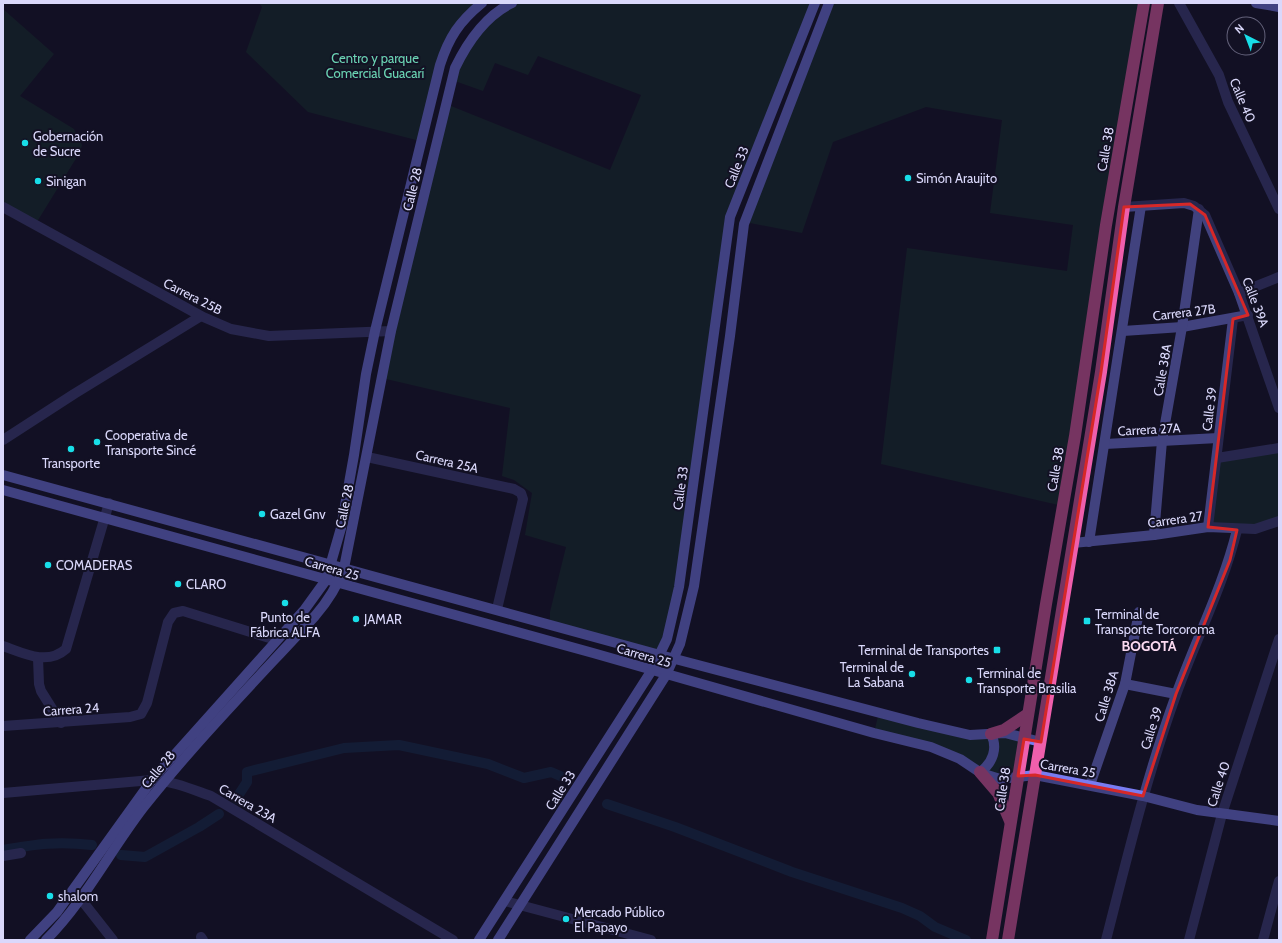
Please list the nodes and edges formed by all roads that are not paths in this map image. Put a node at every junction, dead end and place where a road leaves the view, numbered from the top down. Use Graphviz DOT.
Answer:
graph roads {
  1 [pos="482,3"];
  2 [pos="512,3"];
  3 [pos="815,3"];
  4 [pos="829,3"];
  5 [pos="1144,3"];
  6 [pos="1158,3"];
  7 [pos="1179,3"];
  8 [pos="1256,3"];
  9 [pos="1279,7"];
  10 [pos="1141,206"];
  11 [pos="3,207"];
  12 [pos="1124,207"];
  13 [pos="1199,209"];
  14 [pos="1279,209"];
  15 [pos="1279,278"];
  16 [pos="1239,293"];
  17 [pos="1248,315"];
  18 [pos="201,316"];
  19 [pos="1233,319"];
  20 [pos="1182,327"];
  21 [pos="391,331"];
  22 [pos="1123,331"];
  23 [pos="375,332"];
  24 [pos="715,334"];
  25 [pos="730,336"];
  26 [pos="1279,408"];
  27 [pos="1218,438"];
  28 [pos="3,440"];
  29 [pos="1162,441"];
  30 [pos="1105,444"];
  31 [pos="1279,448"];
  32 [pos="367,457"];
  33 [pos="1217,458"];
  34 [pos="3,475"];
  35 [pos="3,490"];
  36 [pos="109,503"];
  37 [pos="105,519"];
  38 [pos="1279,520"];
  39 [pos="1208,527"];
  40 [pos="1237,530"];
  41 [pos="1154,535"];
  42 [pos="1089,542"];
  43 [pos="1073,543"];
  44 [pos="331,565"];
  45 [pos="344,568"];
  46 [pos="326,580"];
  47 [pos="339,583"];
  48 [pos="497,609"];
  49 [pos="1139,612"];
  50 [pos="1279,639"];
  51 [pos="276,640"];
  52 [pos="3,646"];
  53 [pos="660,655"];
  54 [pos="38,658"];
  55 [pos="673,658"];
  56 [pos="652,670"];
  57 [pos="666,675"];
  58 [pos="1125,684"];
  59 [pos="1176,694"];
  60 [pos="1028,714"];
  61 [pos="61,723"];
  62 [pos="3,726"];
  63 [pos="991,734"];
  64 [pos="1024,739"];
  65 [pos="1041,742"];
  66 [pos="980,772"];
  67 [pos="1035,774"];
  68 [pos="1018,776"];
  69 [pos="152,780"];
  70 [pos="165,781"];
  71 [pos="1090,785"];
  72 [pos="3,793"];
  73 [pos="1143,796"];
  74 [pos="1222,814"];
  75 [pos="1279,821"];
  76 [pos="1011,822"];
  77 [pos="21,852"];
  78 [pos="3,856"];
  79 [pos="1279,881"];
  80 [pos="80,898"];
  81 [pos="505,901"];
  82 [pos="520,906"];
  83 [pos="30,940"];
  84 [pos="46,940"];
  85 [pos="113,940"];
  86 [pos="453,940"];
  87 [pos="479,940"];
  88 [pos="498,940"];
  89 [pos="651,940"];
  90 [pos="992,940"];
  91 [pos="1008,940"];
  92 [pos="1106,940"];
  93 [pos="1189,940"];
  94 [pos="1264,940"];
  1 -- 23 [label="street, Calle 28"];
  2 -- 21 [label="street, Calle 28"];
  3 -- 24 [label="street, Calle 33"];
  4 -- 25 [label="street, Calle 33"];
  5 -- 60 [label="highway, Calle 38"];
  6 -- 12 [label="highway"];
  7 -- 14 [label="street, Calle 40"];
  8 -- 9 [label="street"];
  10 -- 12 [label="street"];
  10 -- 13 [label="street"];
  10 -- 22 [label="street"];
  11 -- 18 [label="street, Carrera 25B"];
  12 -- 43 [label="highway"];
  13 -- 16 [label="street, Calle 39A"];
  13 -- 20 [label="street, Calle 38A"];
  15 -- 16 [label="street"];
  16 -- 17 [label="street, Calle 39A"];
  17 -- 19 [label="street, Carrera 27B"];
  17 -- 26 [label="street, Calle 39A"];
  18 -- 23 [label="street, Carrera 25B"];
  18 -- 28 [label="street"];
  19 -- 20 [label="street, Carrera 27B"];
  19 -- 27 [label="street, Calle 39"];
  20 -- 22 [label="street, Carrera 27B"];
  20 -- 29 [label="street, Calle 38A"];
  21 -- 23 [label="street, Carrera 25B"];
  21 -- 32 [label="street, Calle 28"];
  22 -- 30 [label="street"];
  23 -- 44 [label="street, Calle 28"];
  24 -- 25 [label="street"];
  24 -- 53 [label="street, Calle 33"];
  25 -- 55 [label="street, Calle 33"];
  27 -- 29 [label="street, Carrera 27A"];
  27 -- 33 [label="street, Calle 39"];
  29 -- 30 [label="street, Carrera 27A"];
  29 -- 41 [label="street, Calle 38A"];
  30 -- 42 [label="street"];
  31 -- 33 [label="street"];
  32 -- 45 [label="street, Calle 28"];
  32 -- 48 [label="street, Carrera 25A"];
  33 -- 39 [label="street, Calle 39"];
  34 -- 36 [label="street, Carrera 25"];
  35 -- 37 [label="street, Carrera 25"];
  36 -- 37 [label="street"];
  36 -- 44 [label="street, Carrera 25"];
  37 -- 46 [label="street, Carrera 25"];
  37 -- 54 [label="street"];
  38 -- 40 [label="street, Carrera 27"];
  39 -- 40 [label="street, Carrera 27"];
  39 -- 41 [label="street, Carrera 27"];
  40 -- 59 [label="street, Calle 39"];
  41 -- 42 [label="street, Carrera 27"];
  42 -- 43 [label="street, Carrera 27"];
  43 -- 65 [label="highway"];
  44 -- 45 [label="street, Carrera 25"];
  44 -- 46 [label="street, Calle 28"];
  45 -- 47 [label="street, Calle 28"];
  45 -- 48 [label="street, Carrera 25"];
  46 -- 47 [label="street, Carrera 25"];
  46 -- 51 [label="street, Calle 28"];
  47 -- 56 [label="street, Carrera 25"];
  47 -- 70 [label="street, Calle 28"];
  48 -- 53 [label="street, Carrera 25"];
  49 -- 58 [label="street, Calle 38A"];
  50 -- 74 [label="street, Calle 40"];
  51 -- 61 [label="street, Carrera 24"];
  51 -- 69 [label="street, Calle 28"];
  52 -- 54 [label="street"];
  53 -- 55 [label="street, Carrera 25"];
  53 -- 56 [label="street, Calle 33"];
  54 -- 61 [label="street"];
  55 -- 57 [label="street, Calle 33"];
  55 -- 63 [label="street, Carrera 25"];
  56 -- 57 [label="street, Carrera 25"];
  56 -- 81 [label="street, Calle 33"];
  57 -- 66 [label="street, Carrera 25"];
  57 -- 82 [label="street, Calle 33"];
  58 -- 59 [label="street"];
  58 -- 71 [label="street, Calle 38A"];
  59 -- 73 [label="street, Calle 39"];
  60 -- 63 [label="highway"];
  60 -- 64 [label="highway, Calle 38"];
  61 -- 62 [label="street, Carrera 24"];
  63 -- 64 [label="street, Carrera 25"];
  63 -- 66 [label="street"];
  64 -- 65 [label="street, Carrera 25"];
  64 -- 68 [label="highway, Calle 38"];
  65 -- 67 [label="highway"];
  66 -- 68 [label="street, Carrera 25"];
  66 -- 76 [label="highway"];
  67 -- 68 [label="street, Carrera 25"];
  67 -- 71 [label="street, Carrera 25"];
  67 -- 91 [label="highway"];
  68 -- 76 [label="highway, Calle 38"];
  69 -- 70 [label="street, Carrera 23A"];
  69 -- 72 [label="street, Carrera 23A"];
  69 -- 83 [label="street, Calle 28"];
  70 -- 80 [label="street, Calle 28"];
  70 -- 86 [label="street, Carrera 23A"];
  71 -- 73 [label="street, Carrera 25"];
  73 -- 74 [label="street, Carrera 25"];
  73 -- 92 [label="street, Calle 39"];
  74 -- 75 [label="street, Carrera 25"];
  74 -- 93 [label="street, Calle 40"];
  76 -- 90 [label="highway, Calle 38"];
  77 -- 78 [label="street"];
  79 -- 94 [label="street"];
  80 -- 84 [label="street, Calle 28"];
  80 -- 85 [label="street"];
  81 -- 82 [label="street"];
  81 -- 87 [label="street, Calle 33"];
  82 -- 88 [label="street, Calle 33"];
  82 -- 89 [label="street"];
}
